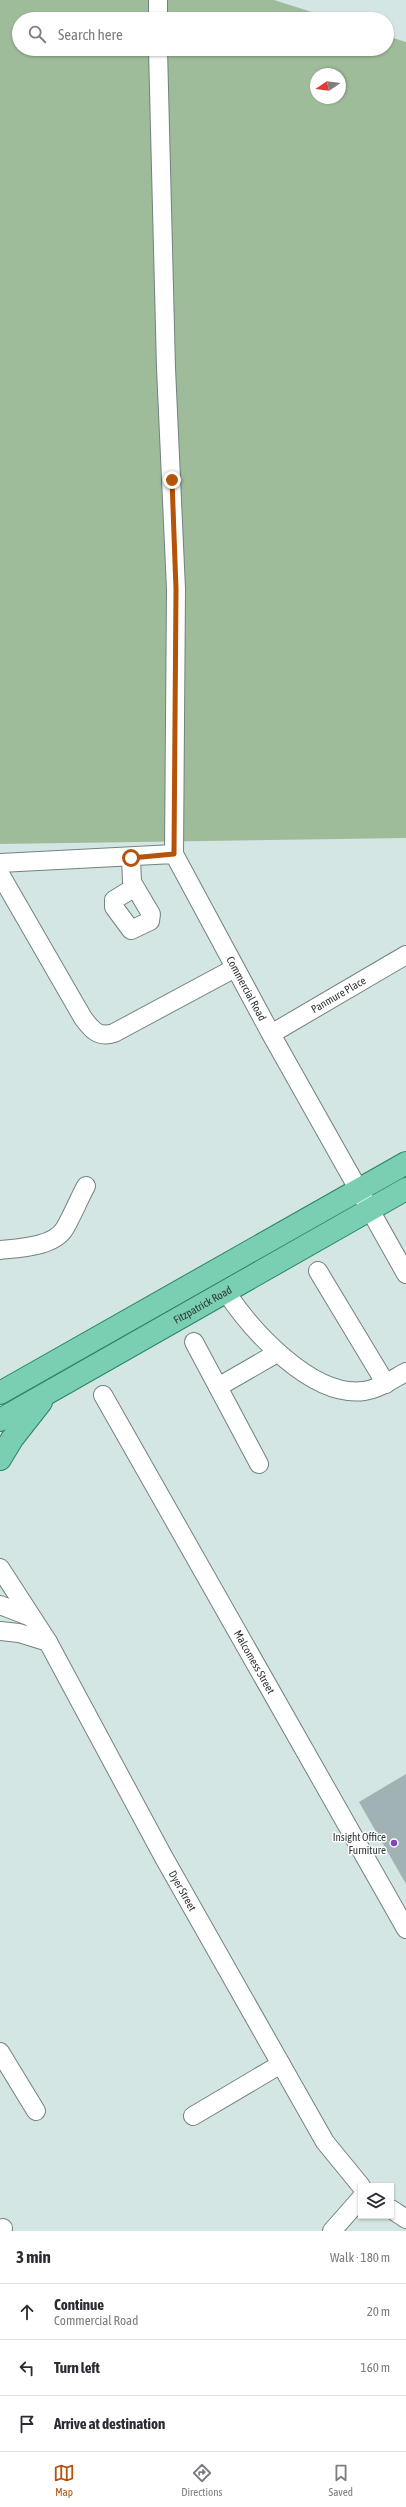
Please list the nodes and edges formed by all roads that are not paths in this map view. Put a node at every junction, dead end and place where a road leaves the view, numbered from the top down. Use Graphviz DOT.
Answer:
graph roads {
  1 [pos="158,0"];
  2 [pos="158,12"];
  3 [pos="158,56"];
  4 [pos="174,854"];
  5 [pos="131,858"];
  6 [pos="0,862"];
  7 [pos="0,874"];
  8 [pos="135,887"];
  9 [pos="406,955"];
  10 [pos="235,968"];
  11 [pos="270,1034"];
  12 [pos="406,1164"];
  13 [pos="86,1186"];
  14 [pos="406,1189"];
  15 [pos="357,1190"];
  16 [pos="369,1210"];
  17 [pos="0,1250"];
  18 [pos="318,1271"];
  19 [pos="406,1274"];
  20 [pos="226,1292"];
  21 [pos="194,1342"];
  22 [pos="276,1353"];
  23 [pos="406,1372"];
  24 [pos="386,1384"];
  25 [pos="218,1387"];
  26 [pos="0,1393"];
  27 [pos="46,1395"];
  28 [pos="103,1395"];
  29 [pos="0,1420"];
  30 [pos="0,1459"];
  31 [pos="259,1464"];
  32 [pos="0,1568"];
  33 [pos="0,1605"];
  34 [pos="32,1617"];
  35 [pos="0,1631"];
  36 [pos="48,1642"];
  37 [pos="406,1929"];
  38 [pos="0,2052"];
  39 [pos="281,2064"];
  40 [pos="36,2111"];
  41 [pos="193,2116"];
  42 [pos="359,2183"];
  43 [pos="358,2201"];
  44 [pos="394,2211"];
  45 [pos="406,2219"];
  46 [pos="332,2231"];
  1 -- 2 [label="street"];
  3 -- 4 [label="street"];
  4 -- 5 [label="street"];
  4 -- 10 [label="street, Commercial Road"];
  5 -- 6 [label="street"];
  5 -- 8 [label="street"];
  7 -- 10 [label="street"];
  9 -- 11 [label="street, Panmure Place"];
  10 -- 11 [label="street, Commercial Road"];
  11 -- 15 [label="street, Commercial Road"];
  12 -- 15 [label="main road"];
  13 -- 17 [label="street"];
  14 -- 16 [label="main road, Fitzpatrick Road"];
  15 -- 16 [label="street, Commercial Road"];
  15 -- 26 [label="main road"];
  16 -- 19 [label="street, Commercial Road"];
  16 -- 20 [label="main road, Fitzpatrick Road"];
  18 -- 24 [label="street"];
  20 -- 22 [label="street"];
  20 -- 27 [label="main road, Fitzpatrick Road"];
  21 -- 25 [label="street"];
  22 -- 24 [label="street"];
  22 -- 25 [label="street"];
  23 -- 24 [label="street"];
  25 -- 31 [label="street"];
  27 -- 29 [label="main road, Fitzpatrick Road"];
  27 -- 30 [label="main road"];
  28 -- 37 [label="street, Malcomess Street"];
  32 -- 34 [label="street, Dyer Street"];
  33 -- 34 [label="street"];
  34 -- 36 [label="street, Dyer Street"];
  35 -- 36 [label="street"];
  36 -- 39 [label="street, Dyer Street"];
  38 -- 40 [label="street"];
  39 -- 41 [label="street"];
  39 -- 42 [label="street, Dyer Street"];
  43 -- 46 [label="street"];
  44 -- 45 [label="street"];
}
